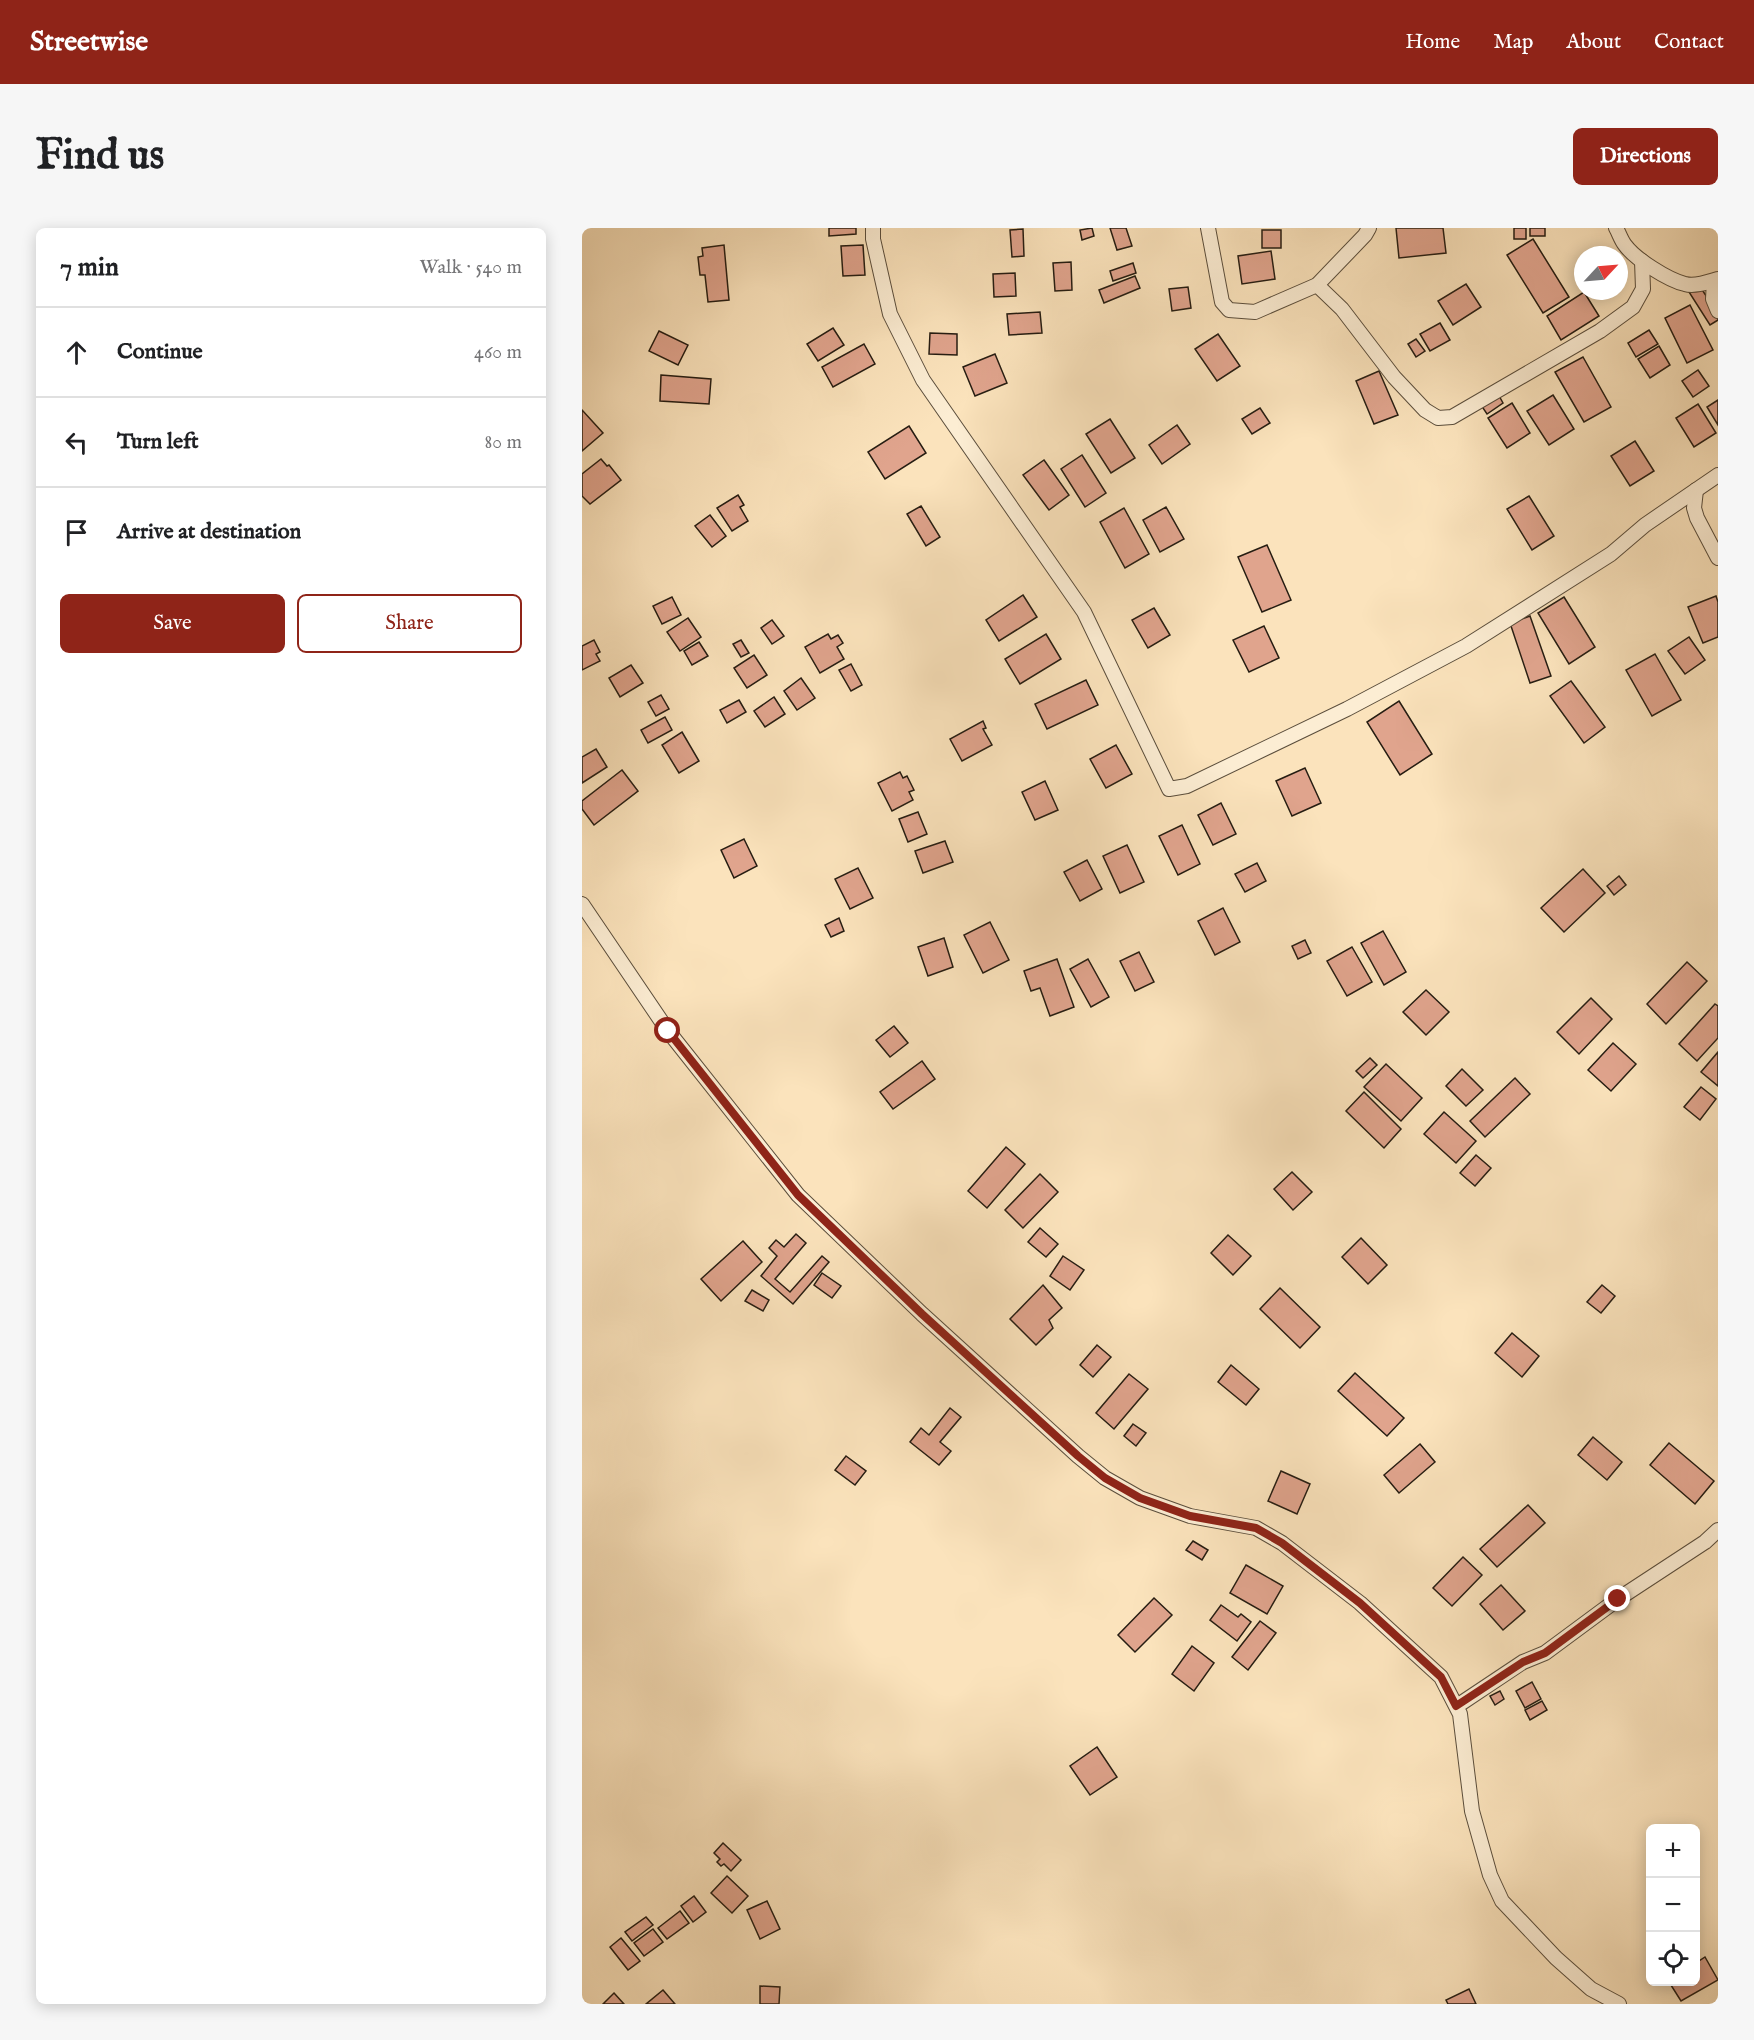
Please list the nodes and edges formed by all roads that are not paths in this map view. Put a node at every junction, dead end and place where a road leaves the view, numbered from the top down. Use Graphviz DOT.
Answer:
graph roads {
  1 [pos="873,228"];
  2 [pos="1208,228"];
  3 [pos="1369,228"];
  4 [pos="1616,228"];
  5 [pos="1642,261"];
  6 [pos="1716,280"];
  7 [pos="1317,285"];
  8 [pos="1718,311"];
  9 [pos="1718,476"];
  10 [pos="1696,490"];
  11 [pos="1718,558"];
  12 [pos="582,904"];
  13 [pos="1718,1530"];
  14 [pos="1456,1706"];
  15 [pos="1619,2004"];
  1 -- 10 [label="street"];
  2 -- 7 [label="street"];
  3 -- 7 [label="street"];
  4 -- 5 [label="street"];
  5 -- 6 [label="street"];
  5 -- 7 [label="street"];
  6 -- 8 [label="street"];
  9 -- 10 [label="street"];
  10 -- 11 [label="street"];
  12 -- 14 [label="street"];
  13 -- 14 [label="street"];
  14 -- 15 [label="street"];
}
